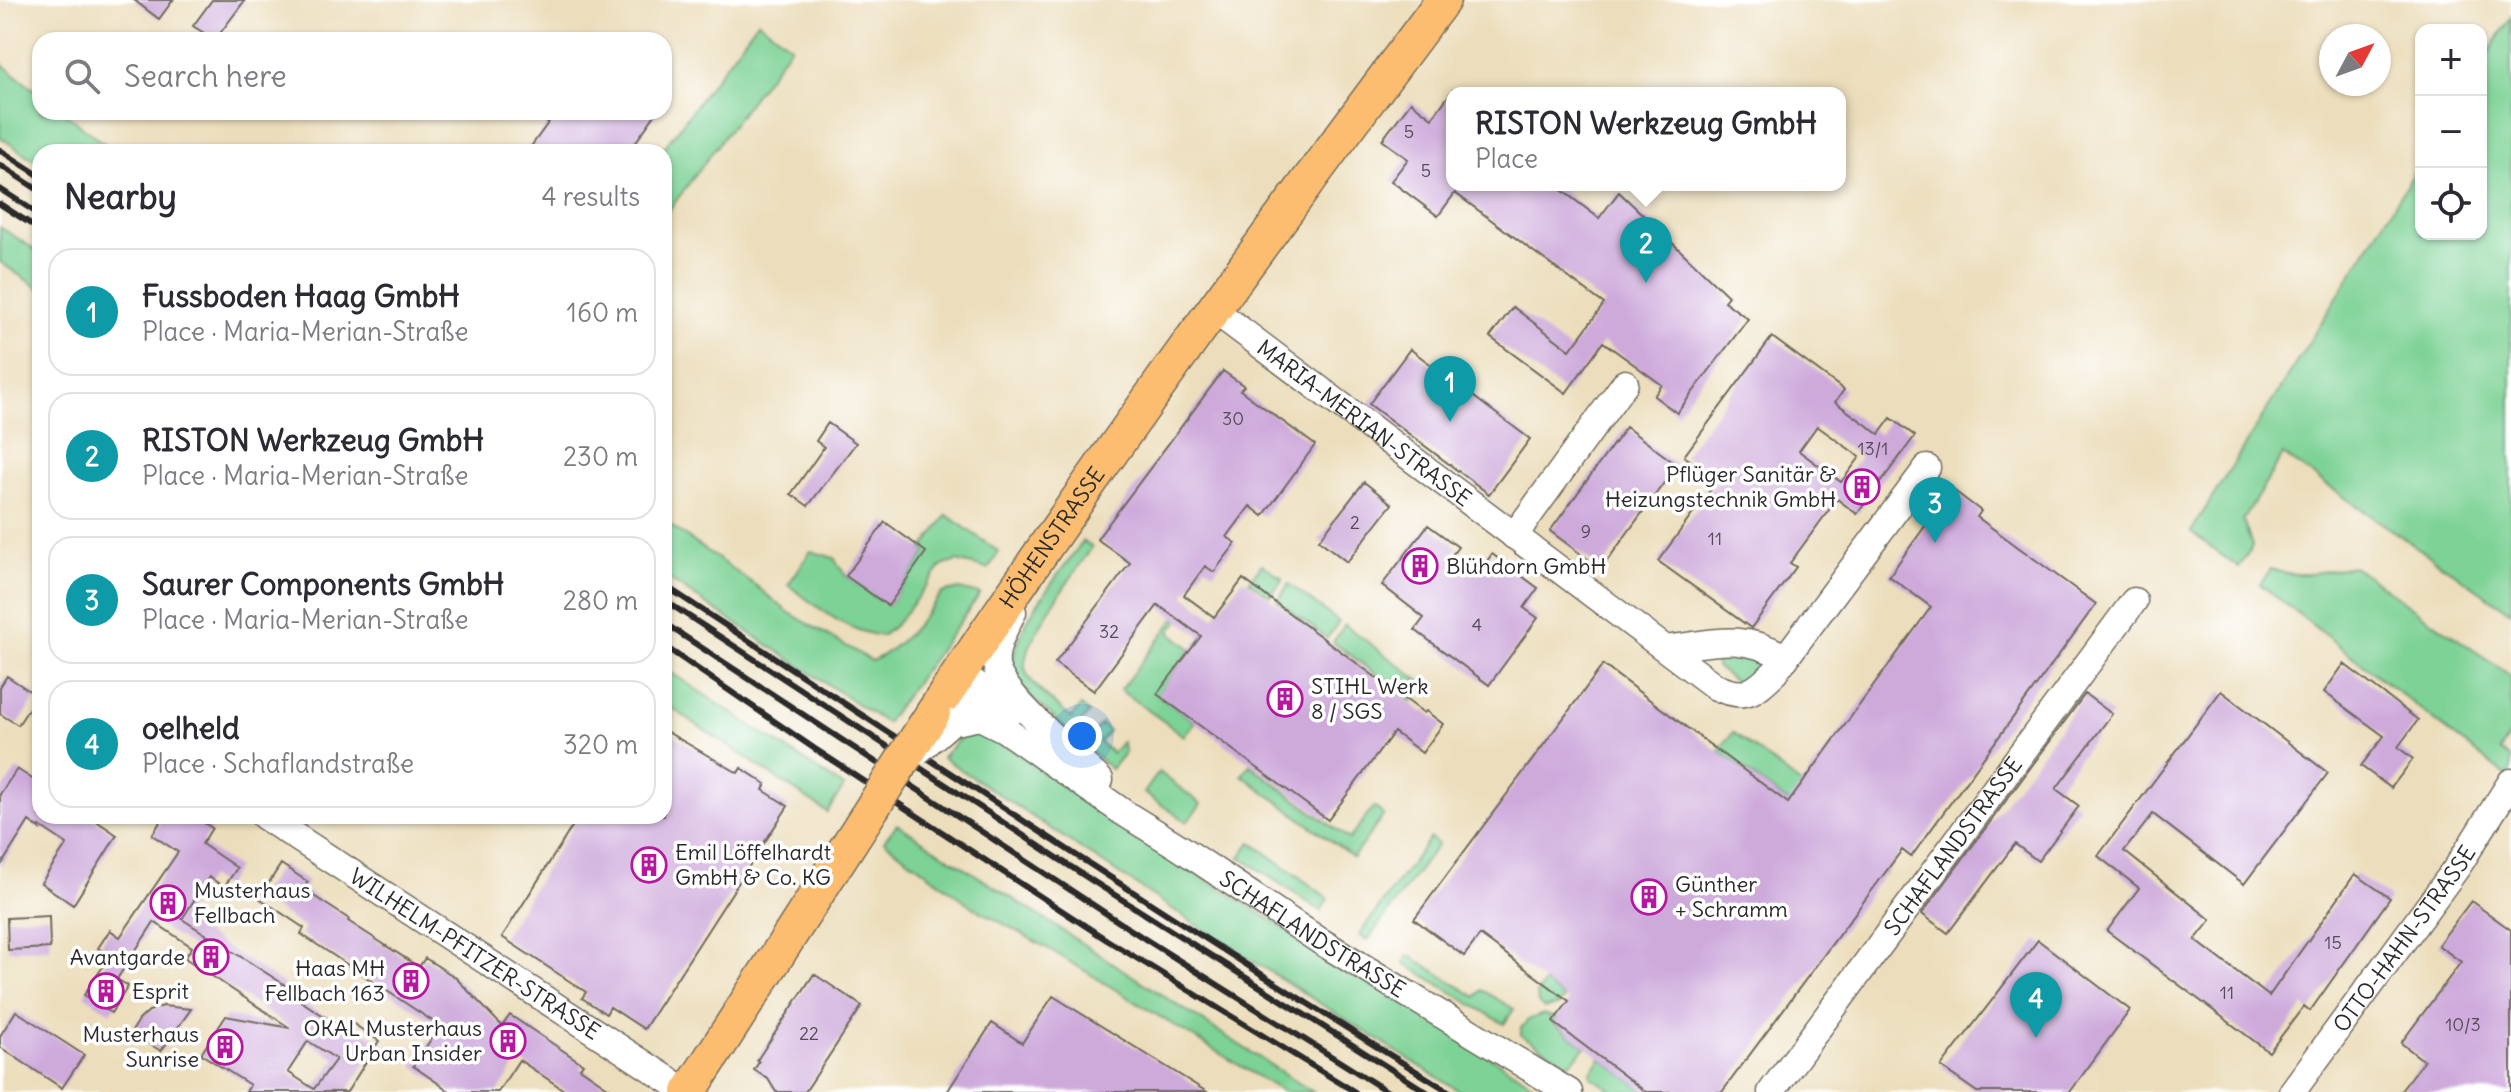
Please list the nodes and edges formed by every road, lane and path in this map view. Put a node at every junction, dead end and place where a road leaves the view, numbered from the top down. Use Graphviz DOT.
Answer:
graph roads {
  1 [pos="1443,0"];
  2 [pos="1214,310"];
  3 [pos="1625,383"];
  4 [pos="1927,468"];
  5 [pos="1514,536"];
  6 [pos="1040,556"];
  7 [pos="2134,601"];
  8 [pos="1666,649"];
  9 [pos="1786,658"];
  10 [pos="944,707"];
  11 [pos="2511,782"];
  12 [pos="1103,783"];
  13 [pos="276,824"];
  14 [pos="1179,847"];
  15 [pos="688,1092"];
  16 [pos="1569,1092"];
  17 [pos="1771,1092"];
  18 [pos="2292,1092"];
  1 -- 2 [label="main road, HÖHENSTRASSE"];
  2 -- 5 [label="street, MARIA-MERIAN-STRASSE"];
  2 -- 6 [label="main road, HÖHENSTRASSE"];
  3 -- 5 [label="street"];
  4 -- 9 [label="street, MARIA-MERIAN-STRASSE"];
  5 -- 8 [label="street, MARIA-MERIAN-STRASSE"];
  6 -- 10 [label="main road, HÖHENSTRASSE"];
  6 -- 12 [label="street, SCHAFLANDSTRASSE"];
  7 -- 17 [label="street, SCHAFLANDSTRASSE"];
  8 -- 9 [label="street"];
  8 -- 9 [label="street, MARIA-MERIAN-STRASSE"];
  10 -- 12 [label="street, SCHAFLANDSTRASSE"];
  10 -- 14 [label="street, SCHAFLANDSTRASSE"];
  10 -- 15 [label="main road, HÖHENSTRASSE, bridge"];
  11 -- 18 [label="street, OTTO-HAHN-STRASSE"];
  12 -- 14 [label="street, SCHAFLANDSTRASSE"];
  13 -- 15 [label="street, WILHELM-PFITZER-STRASSE"];
  14 -- 16 [label="street, SCHAFLANDSTRASSE"];
}
